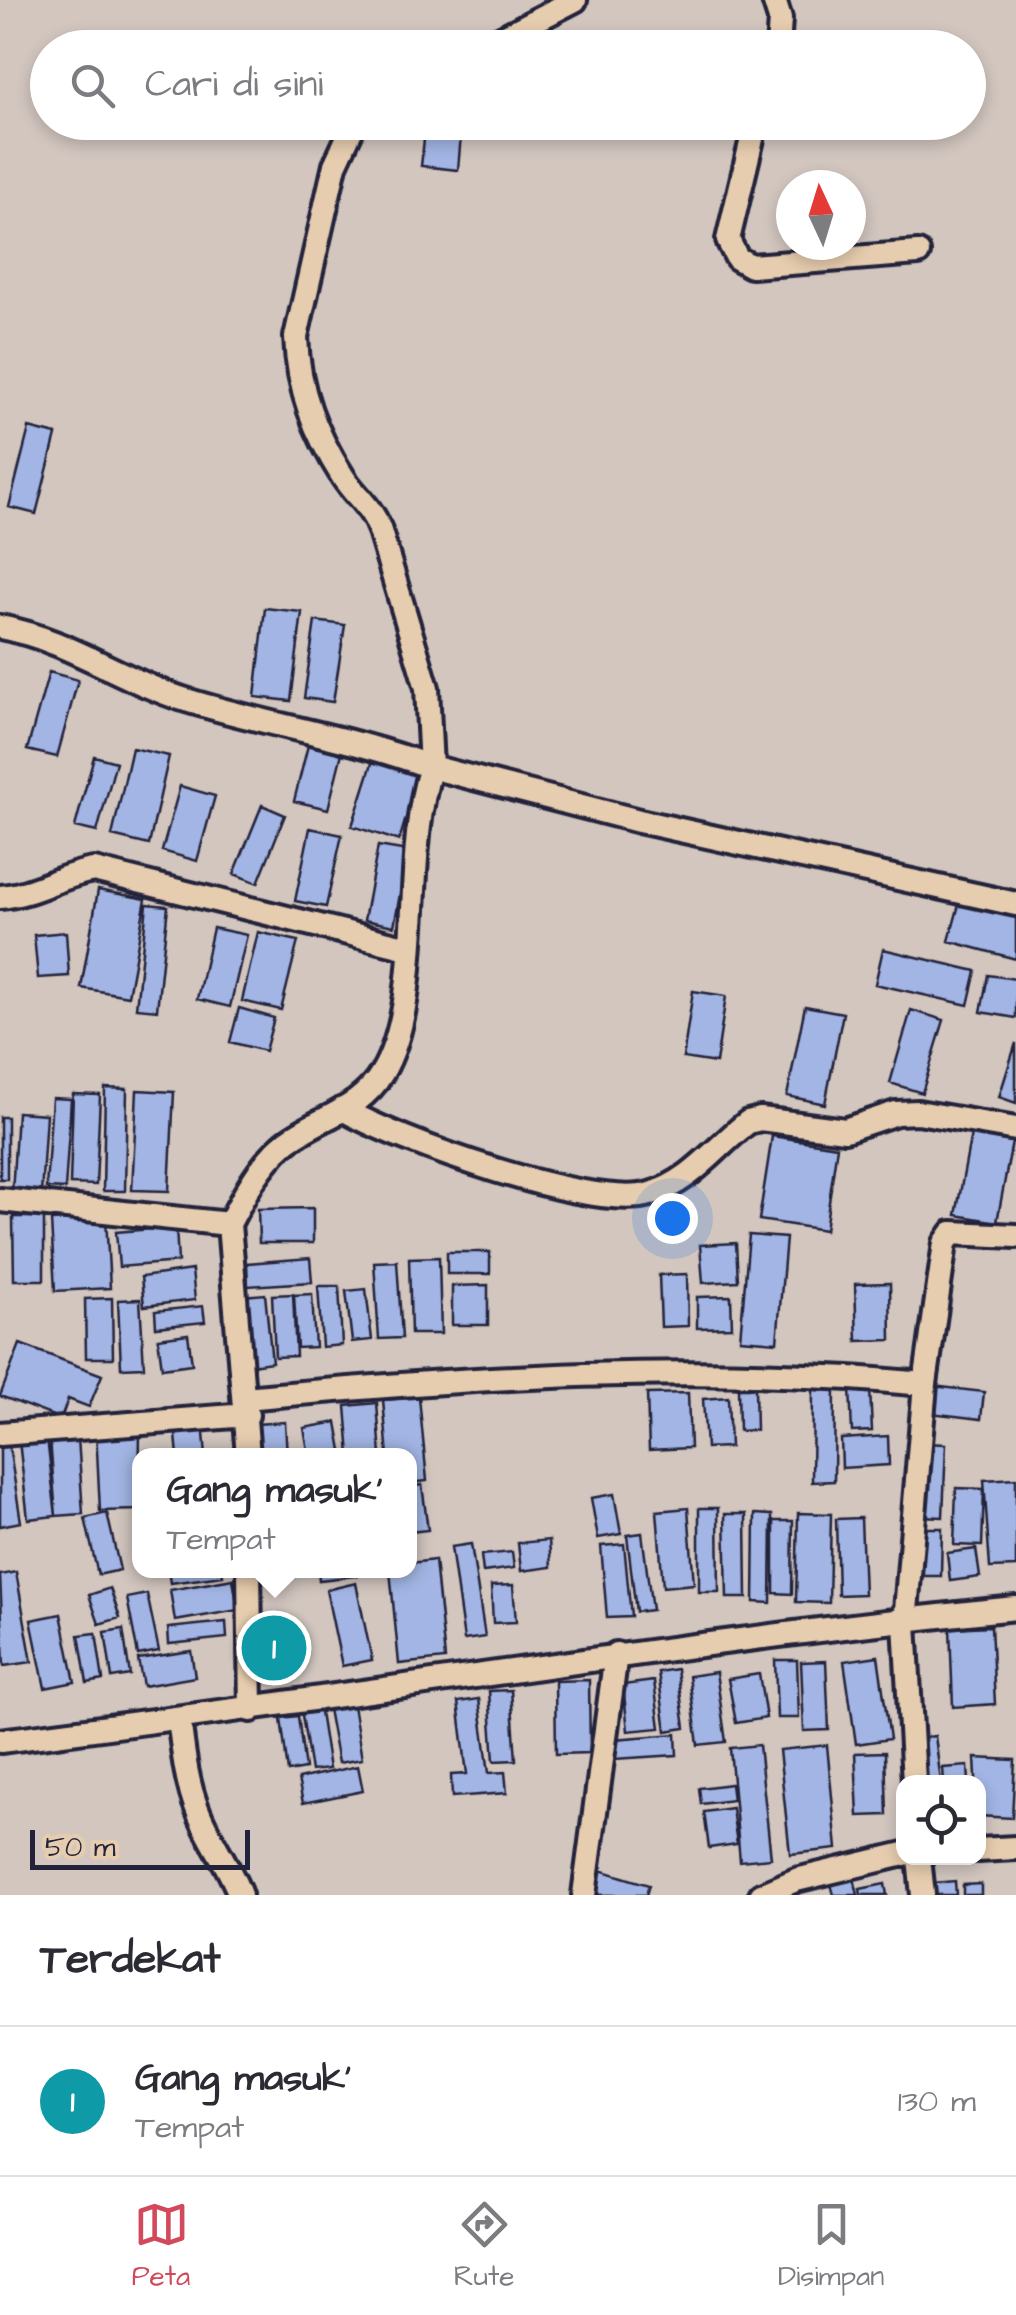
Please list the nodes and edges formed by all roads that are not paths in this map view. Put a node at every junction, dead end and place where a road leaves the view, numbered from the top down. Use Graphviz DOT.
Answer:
graph roads {
  1 [pos="575,0"];
  2 [pos="774,0"];
  3 [pos="517,30"];
  4 [pos="779,30"];
  5 [pos="347,140"];
  6 [pos="752,140"];
  7 [pos="918,252"];
  8 [pos="0,627"];
  9 [pos="430,767"];
  10 [pos="0,897"];
  11 [pos="1016,904"];
  12 [pos="408,948"];
  13 [pos="343,1109"];
  14 [pos="1016,1129"];
  15 [pos="0,1200"];
  16 [pos="229,1224"];
  17 [pos="1016,1236"];
  18 [pos="925,1384"];
  19 [pos="246,1406"];
  20 [pos="0,1434"];
  21 [pos="248,1448"];
  22 [pos="249,1578"];
  23 [pos="1016,1608"];
  24 [pos="906,1623"];
  25 [pos="616,1654"];
  26 [pos="251,1710"];
  27 [pos="179,1718"];
  28 [pos="0,1741"];
  29 [pos="914,1775"];
  30 [pos="1016,1848"];
  31 [pos="986,1850"];
  32 [pos="896,1856"];
  33 [pos="920,1865"];
  34 [pos="240,1895"];
  35 [pos="584,1895"];
  36 [pos="761,1895"];
  37 [pos="923,1895"];
  1 -- 3 [label="street"];
  2 -- 4 [label="street"];
  5 -- 9 [label="street"];
  6 -- 7 [label="street"];
  8 -- 9 [label="street"];
  9 -- 11 [label="street"];
  9 -- 12 [label="street"];
  10 -- 12 [label="street"];
  12 -- 13 [label="street"];
  13 -- 14 [label="street"];
  13 -- 16 [label="street"];
  15 -- 16 [label="street"];
  16 -- 19 [label="street"];
  17 -- 18 [label="street"];
  18 -- 19 [label="street"];
  18 -- 24 [label="street"];
  19 -- 20 [label="street"];
  19 -- 21 [label="street"];
  22 -- 26 [label="street"];
  23 -- 24 [label="street"];
  24 -- 25 [label="street"];
  24 -- 29 [label="street"];
  25 -- 26 [label="street"];
  25 -- 35 [label="street"];
  26 -- 27 [label="street"];
  27 -- 28 [label="street"];
  27 -- 34 [label="street"];
  30 -- 31 [label="street"];
  32 -- 36 [label="street"];
  33 -- 37 [label="street"];
}
